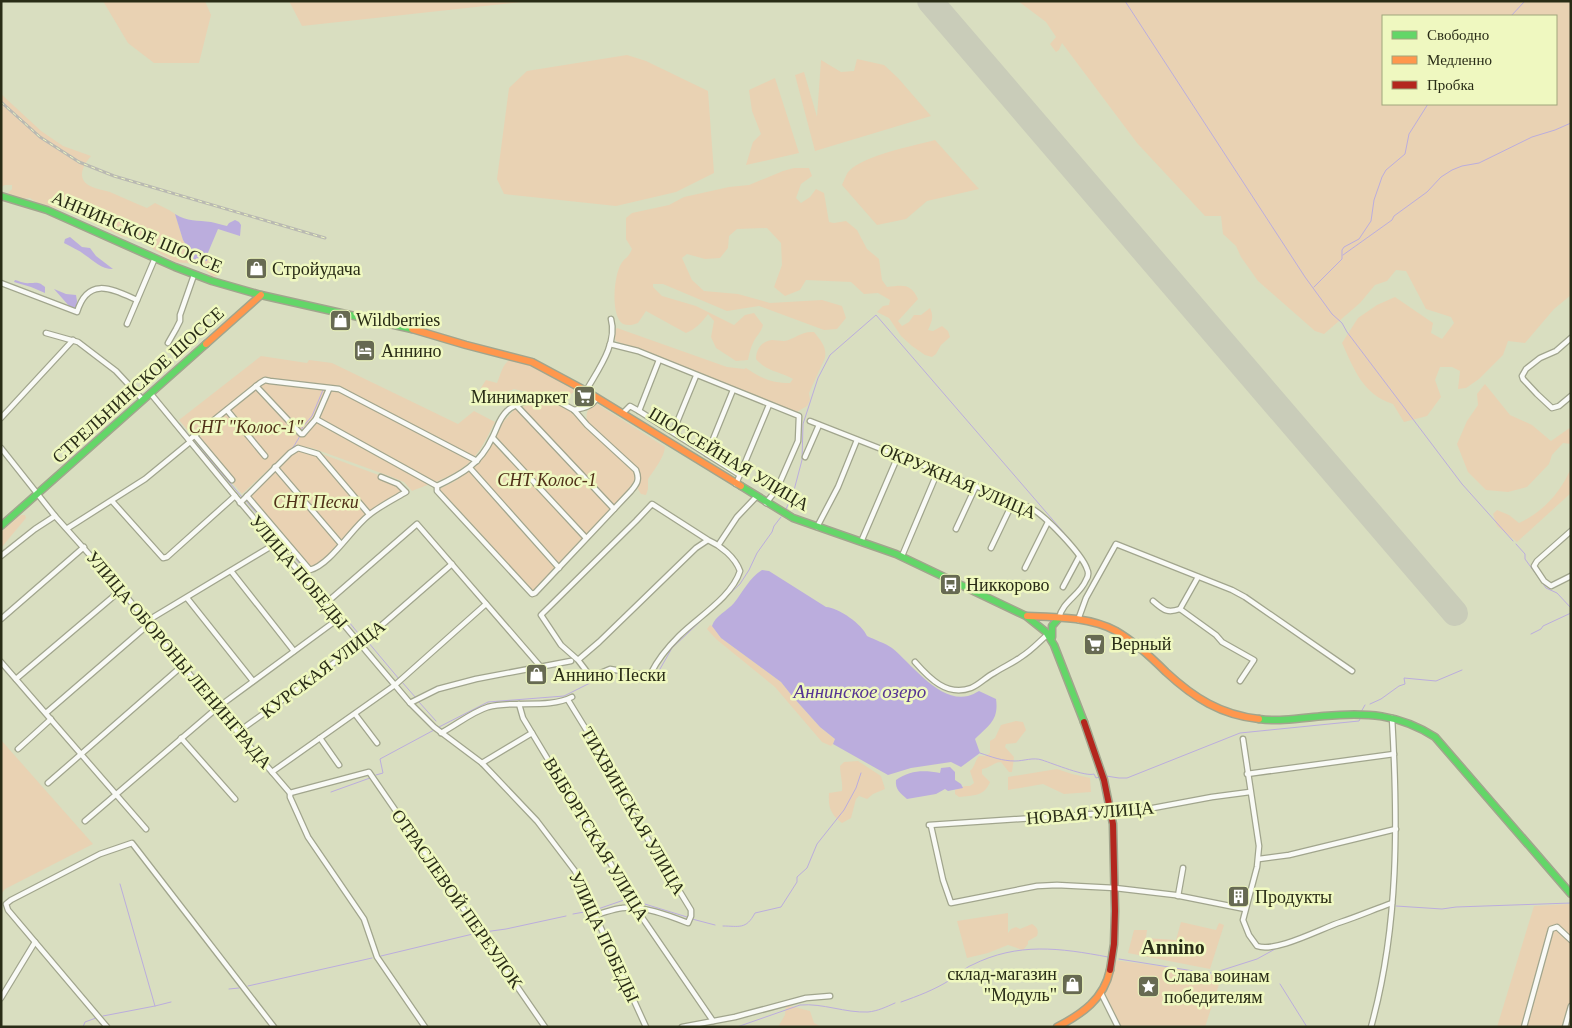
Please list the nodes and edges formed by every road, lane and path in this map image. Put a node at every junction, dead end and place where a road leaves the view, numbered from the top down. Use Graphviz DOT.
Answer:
graph roads {
  1 [pos="1,196"];
  2 [pos="155,258"];
  3 [pos="194,275"];
  4 [pos="1,283"];
  5 [pos="261,296"];
  6 [pos="137,300"];
  7 [pos="611,319"];
  8 [pos="127,324"];
  9 [pos="46,333"];
  10 [pos="1571,338"];
  11 [pos="73,340"];
  12 [pos="168,343"];
  13 [pos="610,344"];
  14 [pos="659,360"];
  15 [pos="696,376"];
  16 [pos="256,386"];
  17 [pos="328,388"];
  18 [pos="733,390"];
  19 [pos="586,391"];
  20 [pos="151,394"];
  21 [pos="1571,396"];
  22 [pos="597,398"];
  23 [pos="143,400"];
  24 [pos="769,404"];
  25 [pos="516,405"];
  26 [pos="227,410"];
  27 [pos="574,410"];
  28 [pos="639,411"];
  29 [pos="623,413"];
  30 [pos="1,418"];
  31 [pos="316,419"];
  32 [pos="810,421"];
  33 [pos="819,425"];
  34 [pos="673,432"];
  35 [pos="195,436"];
  36 [pos="492,438"];
  37 [pos="857,440"];
  38 [pos="190,441"];
  39 [pos="2,449"];
  40 [pos="707,454"];
  41 [pos="264,456"];
  42 [pos="898,456"];
  43 [pos="805,457"];
  44 [pos="477,461"];
  45 [pos="275,467"];
  46 [pos="470,468"];
  47 [pos="938,471"];
  48 [pos="740,475"];
  49 [pos="381,477"];
  50 [pos="232,480"];
  51 [pos="736,484"];
  52 [pos="437,486"];
  53 [pos="976,486"];
  54 [pos="36,495"];
  55 [pos="235,496"];
  56 [pos="247,496"];
  57 [pos="756,497"];
  58 [pos="112,501"];
  59 [pos="240,502"];
  60 [pos="1013,502"];
  61 [pos="766,503"];
  62 [pos="614,509"];
  63 [pos="369,514"];
  64 [pos="55,516"];
  65 [pos="1048,522"];
  66 [pos="1,526"];
  67 [pos="68,528"];
  68 [pos="817,528"];
  69 [pos="956,530"];
  70 [pos="1571,531"];
  71 [pos="586,538"];
  72 [pos="708,540"];
  73 [pos="861,542"];
  74 [pos="276,544"];
  75 [pos="341,544"];
  76 [pos="719,544"];
  77 [pos="84,547"];
  78 [pos="991,548"];
  79 [pos="1,556"];
  80 [pos="902,556"];
  81 [pos="1079,557"];
  82 [pos="452,564"];
  83 [pos="559,568"];
  84 [pos="1025,568"];
  85 [pos="231,571"];
  86 [pos="1571,576"];
  87 [pos="1198,577"];
  88 [pos="1063,587"];
  89 [pos="121,590"];
  90 [pos="187,598"];
  91 [pos="1153,601"];
  92 [pos="326,604"];
  93 [pos="486,604"];
  94 [pos="1180,609"];
  95 [pos="1026,616"];
  96 [pos="1060,618"];
  97 [pos="1,619"];
  98 [pos="338,619"];
  99 [pos="1078,620"];
  100 [pos="148,623"];
  101 [pos="693,624"];
  102 [pos="696,630"];
  103 [pos="1048,634"];
  104 [pos="1052,641"];
  105 [pos="360,644"];
  106 [pos="294,651"];
  107 [pos="578,660"];
  108 [pos="571,661"];
  109 [pos="1,662"];
  110 [pos="915,662"];
  111 [pos="182,666"];
  112 [pos="540,666"];
  113 [pos="1352,671"];
  114 [pos="16,679"];
  115 [pos="253,681"];
  116 [pos="1240,681"];
  117 [pos="395,685"];
  118 [pos="410,702"];
  119 [pos="519,704"];
  120 [pos="217,708"];
  121 [pos="46,713"];
  122 [pos="355,714"];
  123 [pos="1392,718"];
  124 [pos="51,719"];
  125 [pos="238,732"];
  126 [pos="441,733"];
  127 [pos="532,733"];
  128 [pos="181,738"];
  129 [pos="320,738"];
  130 [pos="1243,739"];
  131 [pos="377,744"];
  132 [pos="18,749"];
  133 [pos="82,754"];
  134 [pos="1394,754"];
  135 [pos="482,763"];
  136 [pos="339,765"];
  137 [pos="272,772"];
  138 [pos="1247,774"];
  139 [pos="48,783"];
  140 [pos="1250,792"];
  141 [pos="290,793"];
  142 [pos="116,794"];
  143 [pos="235,799"];
  144 [pos="1112,812"];
  145 [pos="85,821"];
  146 [pos="146,829"];
  147 [pos="1396,829"];
  148 [pos="1259,859"];
  149 [pos="1183,868"];
  150 [pos="1115,888"];
  151 [pos="1571,894"];
  152 [pos="1178,896"];
  153 [pos="1392,903"];
  154 [pos="633,907"];
  155 [pos="1245,909"];
  156 [pos="596,915"];
  157 [pos="1571,940"];
  158 [pos="35,942"];
  159 [pos="1101,993"];
  160 [pos="830,996"];
  161 [pos="1,998"];
  162 [pos="1571,1006"];
  163 [pos="713,1021"];
  164 [pos="107,1027"];
  165 [pos="274,1027"];
  166 [pos="425,1027"];
  167 [pos="545,1027"];
  168 [pos="646,1027"];
  169 [pos="682,1027"];
  170 [pos="1057,1027"];
  171 [pos="1118,1027"];
  172 [pos="1371,1027"];
  173 [pos="1524,1027"];
  174 [pos="1565,1027"];
  1 -- 2 [label="main road, АННИНСКОЕ ШОССЕ"];
  2 -- 3 [label="main road, АННИНСКОЕ ШОССЕ"];
  2 -- 6 [label="street"];
  3 -- 5 [label="main road, АННИНСКОЕ ШОССЕ"];
  3 -- 12 [label="street"];
  4 -- 6 [label="street"];
  5 -- 19 [label="main road, АННИНСКОЕ ШОССЕ"];
  5 -- 20 [label="main road, СТРЕЛЬНИНСКОЕ ШОССЕ"];
  6 -- 8 [label="street"];
  7 -- 13 [label="street"];
  9 -- 11 [label="street"];
  10 -- 21 [label="street"];
  11 -- 23 [label="street"];
  11 -- 30 [label="street"];
  13 -- 14 [label="street"];
  13 -- 19 [label="street"];
  14 -- 15 [label="street"];
  14 -- 28 [label="street"];
  15 -- 18 [label="street"];
  15 -- 34 [label="street"];
  16 -- 17 [label="street"];
  16 -- 26 [label="street"];
  16 -- 31 [label="street"];
  17 -- 31 [label="street"];
  17 -- 44 [label="street"];
  18 -- 24 [label="street"];
  18 -- 40 [label="street"];
  19 -- 22 [label="main road, ШОССЕЙНАЯ УЛИЦА"];
  20 -- 23 [label="main road, СТРЕЛЬНИНСКОЕ ШОССЕ"];
  20 -- 38 [label="street, УЛИЦА ПОБЕДЫ"];
  22 -- 27 [label="street"];
  22 -- 29 [label="main road, ШОССЕЙНАЯ УЛИЦА"];
  23 -- 54 [label="main road, СТРЕЛЬНИНСКОЕ ШОССЕ"];
  24 -- 48 [label="street"];
  24 -- 61 [label="street"];
  25 -- 27 [label="street"];
  25 -- 36 [label="street"];
  25 -- 62 [label="street"];
  26 -- 35 [label="street"];
  26 -- 41 [label="street"];
  27 -- 62 [label="street"];
  28 -- 29 [label="street"];
  28 -- 34 [label="street"];
  29 -- 51 [label="main road, ШОССЕЙНАЯ УЛИЦА"];
  31 -- 52 [label="street"];
  32 -- 33 [label="street, ОКРУЖНАЯ УЛИЦА"];
  33 -- 37 [label="street, ОКРУЖНАЯ УЛИЦА"];
  33 -- 43 [label="street"];
  34 -- 40 [label="street"];
  35 -- 38 [label="street"];
  35 -- 50 [label="street"];
  36 -- 44 [label="street"];
  36 -- 71 [label="street"];
  37 -- 42 [label="street, ОКРУЖНАЯ УЛИЦА"];
  37 -- 68 [label="street"];
  38 -- 55 [label="street, УЛИЦА ПОБЕДЫ"];
  38 -- 58 [label="street"];
  39 -- 54 [label="street, УЛИЦА ОБОРОНЫ ЛЕНИНГРАДА"];
  40 -- 48 [label="street"];
  42 -- 47 [label="street, ОКРУЖНАЯ УЛИЦА"];
  42 -- 73 [label="street"];
  44 -- 46 [label="street"];
  45 -- 56 [label="street"];
  45 -- 63 [label="street"];
  45 -- 75 [label="street"];
  46 -- 52 [label="street"];
  46 -- 83 [label="street"];
  47 -- 53 [label="street, ОКРУЖНАЯ УЛИЦА"];
  47 -- 80 [label="street"];
  48 -- 51 [label="street"];
  49 -- 63 [label="street"];
  51 -- 57 [label="main road, ШОССЕЙНАЯ УЛИЦА"];
  52 -- 83 [label="street"];
  53 -- 60 [label="street, ОКРУЖНАЯ УЛИЦА"];
  53 -- 69 [label="street"];
  54 -- 64 [label="street, УЛИЦА ОБОРОНЫ ЛЕНИНГРАДА"];
  54 -- 66 [label="main road, СТРЕЛЬНИНСКОЕ ШОССЕ"];
  55 -- 58 [label="street"];
  55 -- 59 [label="street, УЛИЦА ПОБЕДЫ"];
  56 -- 59 [label="street"];
  56 -- 75 [label="street"];
  57 -- 61 [label="main road, ШОССЕЙНАЯ УЛИЦА"];
  57 -- 76 [label="street"];
  58 -- 67 [label="street"];
  59 -- 74 [label="street, УЛИЦА ПОБЕДЫ"];
  60 -- 65 [label="street, ОКРУЖНАЯ УЛИЦА"];
  60 -- 78 [label="street"];
  61 -- 68 [label="main road, ШОССЕЙНАЯ УЛИЦА"];
  62 -- 71 [label="street"];
  63 -- 75 [label="street"];
  64 -- 67 [label="street, УЛИЦА ОБОРОНЫ ЛЕНИНГРАДА"];
  64 -- 79 [label="street"];
  65 -- 81 [label="street, ОКРУЖНАЯ УЛИЦА"];
  65 -- 84 [label="street"];
  67 -- 77 [label="street, УЛИЦА ОБОРОНЫ ЛЕНИНГРАДА"];
  68 -- 73 [label="main road, ШОССЕЙНАЯ УЛИЦА"];
  70 -- 86 [label="street"];
  71 -- 83 [label="street"];
  72 -- 76 [label="street"];
  72 -- 107 [label="street"];
  72 -- 107 [label="street"];
  73 -- 80 [label="main road, ШОССЕЙНАЯ УЛИЦА"];
  74 -- 85 [label="street"];
  74 -- 92 [label="street, УЛИЦА ПОБЕДЫ"];
  76 -- 101 [label="street"];
  77 -- 89 [label="street, УЛИЦА ОБОРОНЫ ЛЕНИНГРАДА"];
  77 -- 97 [label="street"];
  80 -- 95 [label="main road, ШОССЕЙНАЯ УЛИЦА"];
  81 -- 88 [label="street"];
  81 -- 96 [label="street, ОКРУЖНАЯ УЛИЦА"];
  82 -- 92 [label="street"];
  82 -- 93 [label="street"];
  82 -- 105 [label="street, КУРСКАЯ УЛИЦА"];
  85 -- 90 [label="street"];
  85 -- 106 [label="street"];
  87 -- 94 [label="street"];
  87 -- 99 [label="street"];
  87 -- 113 [label="street"];
  89 -- 100 [label="street, УЛИЦА ОБОРОНЫ ЛЕНИНГРАДА"];
  89 -- 114 [label="street"];
  90 -- 100 [label="street"];
  90 -- 115 [label="street"];
  91 -- 94 [label="street"];
  92 -- 98 [label="street, УЛИЦА ПОБЕДЫ"];
  93 -- 112 [label="street"];
  93 -- 117 [label="street"];
  94 -- 116 [label="street"];
  95 -- 96 [label="main road"];
  95 -- 103 [label="main road"];
  96 -- 99 [label="main road"];
  96 -- 104 [label="main road"];
  98 -- 105 [label="street, УЛИЦА ПОБЕДЫ"];
  98 -- 106 [label="street"];
  99 -- 123 [label="main road"];
  100 -- 111 [label="street, УЛИЦА ОБОРОНЫ ЛЕНИНГРАДА"];
  100 -- 121 [label="street"];
  101 -- 102 [label="street"];
  101 -- 107 [label="street"];
  103 -- 104 [label="main road"];
  103 -- 110 [label="street"];
  104 -- 144 [label="main road"];
  105 -- 117 [label="street, УЛИЦА ПОБЕДЫ"];
  105 -- 125 [label="street, КУРСКАЯ УЛИЦА"];
  106 -- 115 [label="street"];
  108 -- 112 [label="street"];
  109 -- 114 [label="street"];
  111 -- 120 [label="street, УЛИЦА ОБОРОНЫ ЛЕНИНГРАДА"];
  111 -- 133 [label="street"];
  112 -- 118 [label="street"];
  114 -- 121 [label="street"];
  115 -- 120 [label="street"];
  117 -- 118 [label="street, УЛИЦА ПОБЕДЫ"];
  117 -- 122 [label="street"];
  118 -- 126 [label="street, УЛИЦА ПОБЕДЫ"];
  119 -- 126 [label="street"];
  119 -- 127 [label="street, ВЫБОРГСКАЯ УЛИЦА"];
  119 -- 154 [label="street, ТИХВИНСКАЯ УЛИЦА"];
  120 -- 125 [label="street, УЛИЦА ОБОРОНЫ ЛЕНИНГРАДА"];
  120 -- 128 [label="street"];
  121 -- 124 [label="street"];
  122 -- 129 [label="street"];
  122 -- 131 [label="street"];
  123 -- 134 [label="street"];
  123 -- 151 [label="main road"];
  124 -- 132 [label="street"];
  124 -- 133 [label="street"];
  125 -- 137 [label="street, УЛИЦА ОБОРОНЫ ЛЕНИНГРАДА"];
  126 -- 135 [label="street, УЛИЦА ПОБЕДЫ"];
  127 -- 135 [label="street"];
  127 -- 154 [label="street, ВЫБОРГСКАЯ УЛИЦА"];
  128 -- 142 [label="street"];
  128 -- 143 [label="street"];
  129 -- 136 [label="street"];
  129 -- 137 [label="street"];
  130 -- 138 [label="street"];
  133 -- 139 [label="street"];
  133 -- 142 [label="street"];
  134 -- 138 [label="street"];
  134 -- 147 [label="street"];
  135 -- 156 [label="street, УЛИЦА ПОБЕДЫ"];
  137 -- 141 [label="street, УЛИЦА ОБОРОНЫ ЛЕНИНГРАДА"];
  138 -- 140 [label="street"];
  140 -- 144 [label="street, НОВАЯ УЛИЦА"];
  140 -- 148 [label="street"];
  141 -- 166 [label="street"];
  141 -- 167 [label="street, ОТРАСЛЕВОЙ ПЕРЕУЛОК"];
  142 -- 145 [label="street"];
  142 -- 146 [label="street"];
  144 -- 150 [label="main road"];
  144 -- 150 [label="street, НОВАЯ УЛИЦА"];
  147 -- 148 [label="street"];
  147 -- 153 [label="street"];
  148 -- 155 [label="street"];
  149 -- 152 [label="street"];
  150 -- 152 [label="street"];
  150 -- 159 [label="main road"];
  152 -- 155 [label="street"];
  153 -- 155 [label="street"];
  153 -- 172 [label="street"];
  154 -- 156 [label="street"];
  154 -- 163 [label="street, ВЫБОРГСКАЯ УЛИЦА"];
  156 -- 168 [label="street, УЛИЦА ПОБЕДЫ"];
  157 -- 173 [label="street"];
  158 -- 161 [label="street"];
  158 -- 164 [label="street"];
  158 -- 165 [label="street"];
  159 -- 170 [label="main road"];
  159 -- 171 [label="street"];
  160 -- 163 [label="street"];
  162 -- 174 [label="street"];
  163 -- 169 [label="street"];
}
